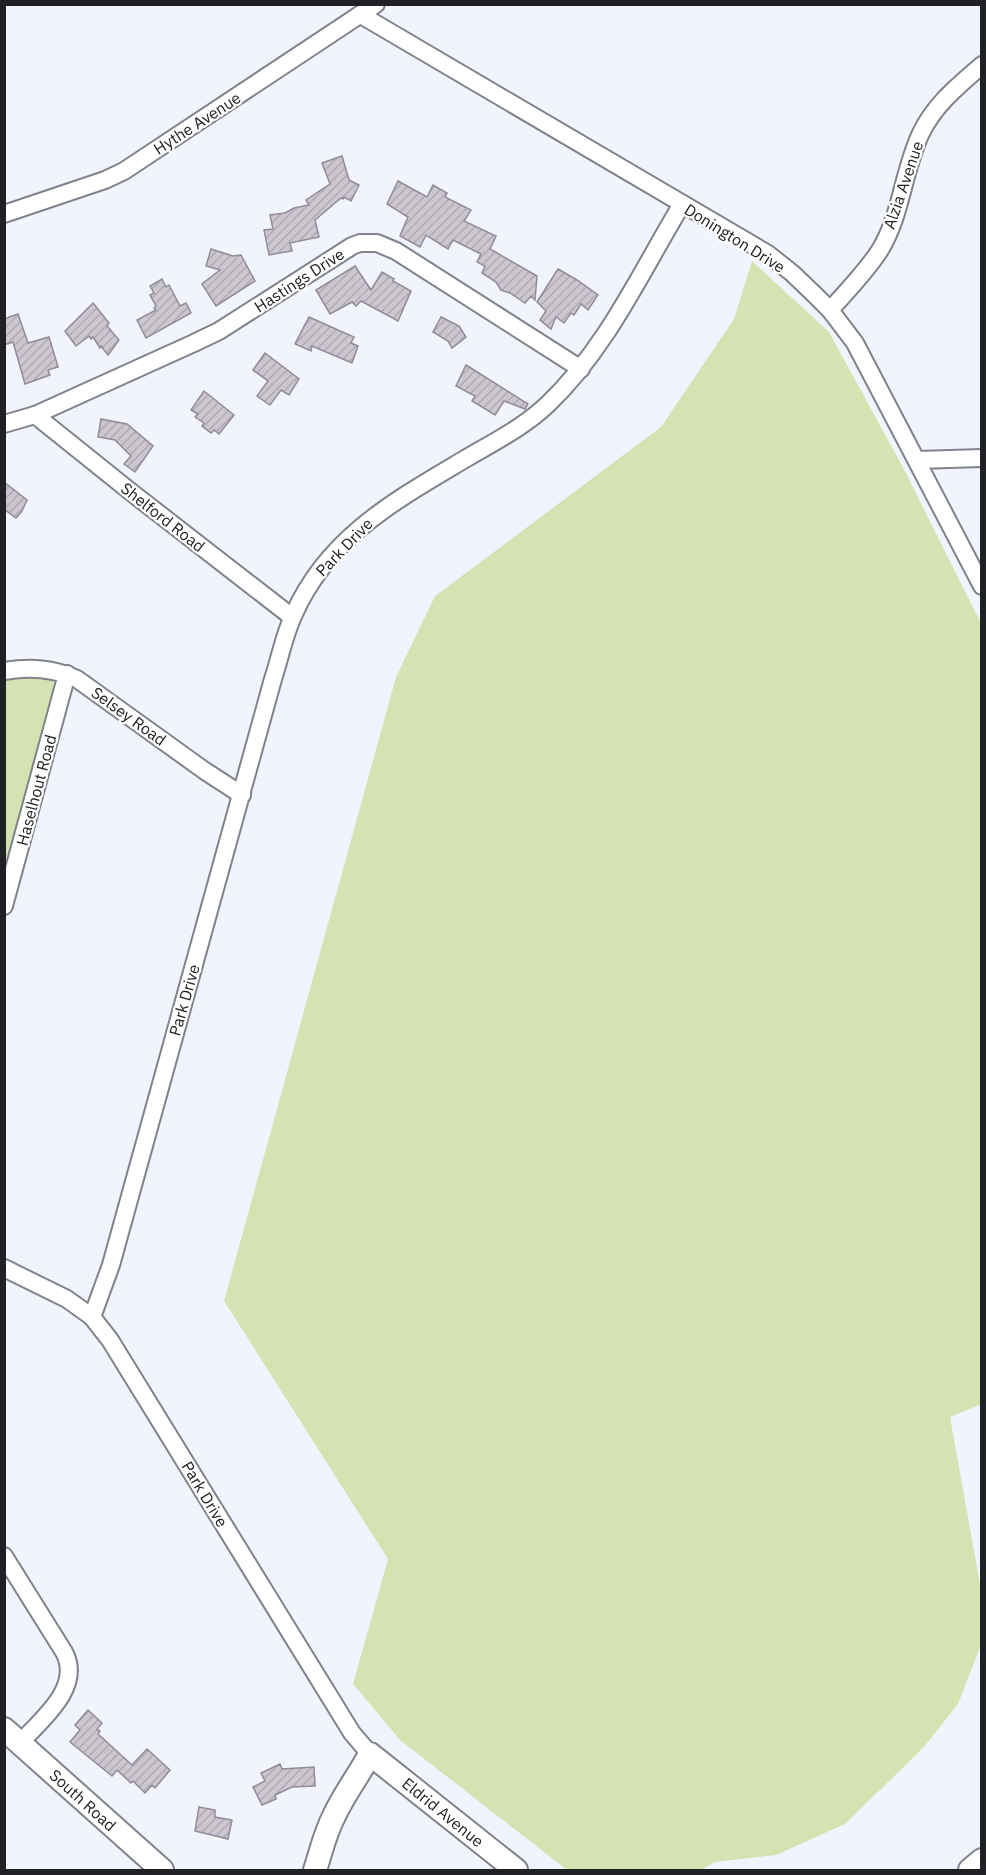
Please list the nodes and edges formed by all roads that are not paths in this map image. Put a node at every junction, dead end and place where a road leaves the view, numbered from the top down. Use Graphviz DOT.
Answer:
graph roads {
  1 [pos="376,4"];
  2 [pos="361,15"];
  3 [pos="981,65"];
  4 [pos="682,204"];
  5 [pos="4,214"];
  6 [pos="830,310"];
  7 [pos="581,369"];
  8 [pos="35,415"];
  9 [pos="4,424"];
  10 [pos="981,458"];
  11 [pos="917,460"];
  12 [pos="981,586"];
  13 [pos="292,617"];
  14 [pos="4,671"];
  15 [pos="67,674"];
  16 [pos="242,795"];
  17 [pos="4,906"];
  18 [pos="4,1268"];
  19 [pos="92,1317"];
  20 [pos="4,1556"];
  21 [pos="12,1736"];
  22 [pos="370,1754"];
  23 [pos="981,1860"];
  24 [pos="162,1870"];
  25 [pos="315,1870"];
  26 [pos="516,1870"];
  27 [pos="970,1870"];
  1 -- 2 [label="street, Hythe Avenue"];
  2 -- 4 [label="street, Donington Drive"];
  2 -- 5 [label="street, Hythe Avenue"];
  3 -- 6 [label="street, Alzia Avenue"];
  4 -- 6 [label="street, Donington Drive"];
  4 -- 7 [label="street, Park Drive"];
  6 -- 11 [label="street, Donington Drive"];
  7 -- 8 [label="street, Hastings Drive"];
  7 -- 13 [label="street, Park Drive"];
  8 -- 9 [label="street, Hastings Drive"];
  8 -- 13 [label="street, Shelford Road"];
  10 -- 11 [label="street"];
  11 -- 12 [label="street, Donington Drive"];
  13 -- 16 [label="street, Park Drive"];
  14 -- 15 [label="street, Selsey Road"];
  15 -- 16 [label="street, Selsey Road"];
  15 -- 17 [label="street, Haselhout Road"];
  16 -- 19 [label="street, Park Drive"];
  18 -- 19 [label="street"];
  19 -- 22 [label="street, Park Drive"];
  20 -- 21 [label="street"];
  21 -- 24 [label="street, South Road"];
  22 -- 25 [label="street"];
  22 -- 26 [label="street, Eldrid Avenue"];
  23 -- 27 [label="street"];
}
